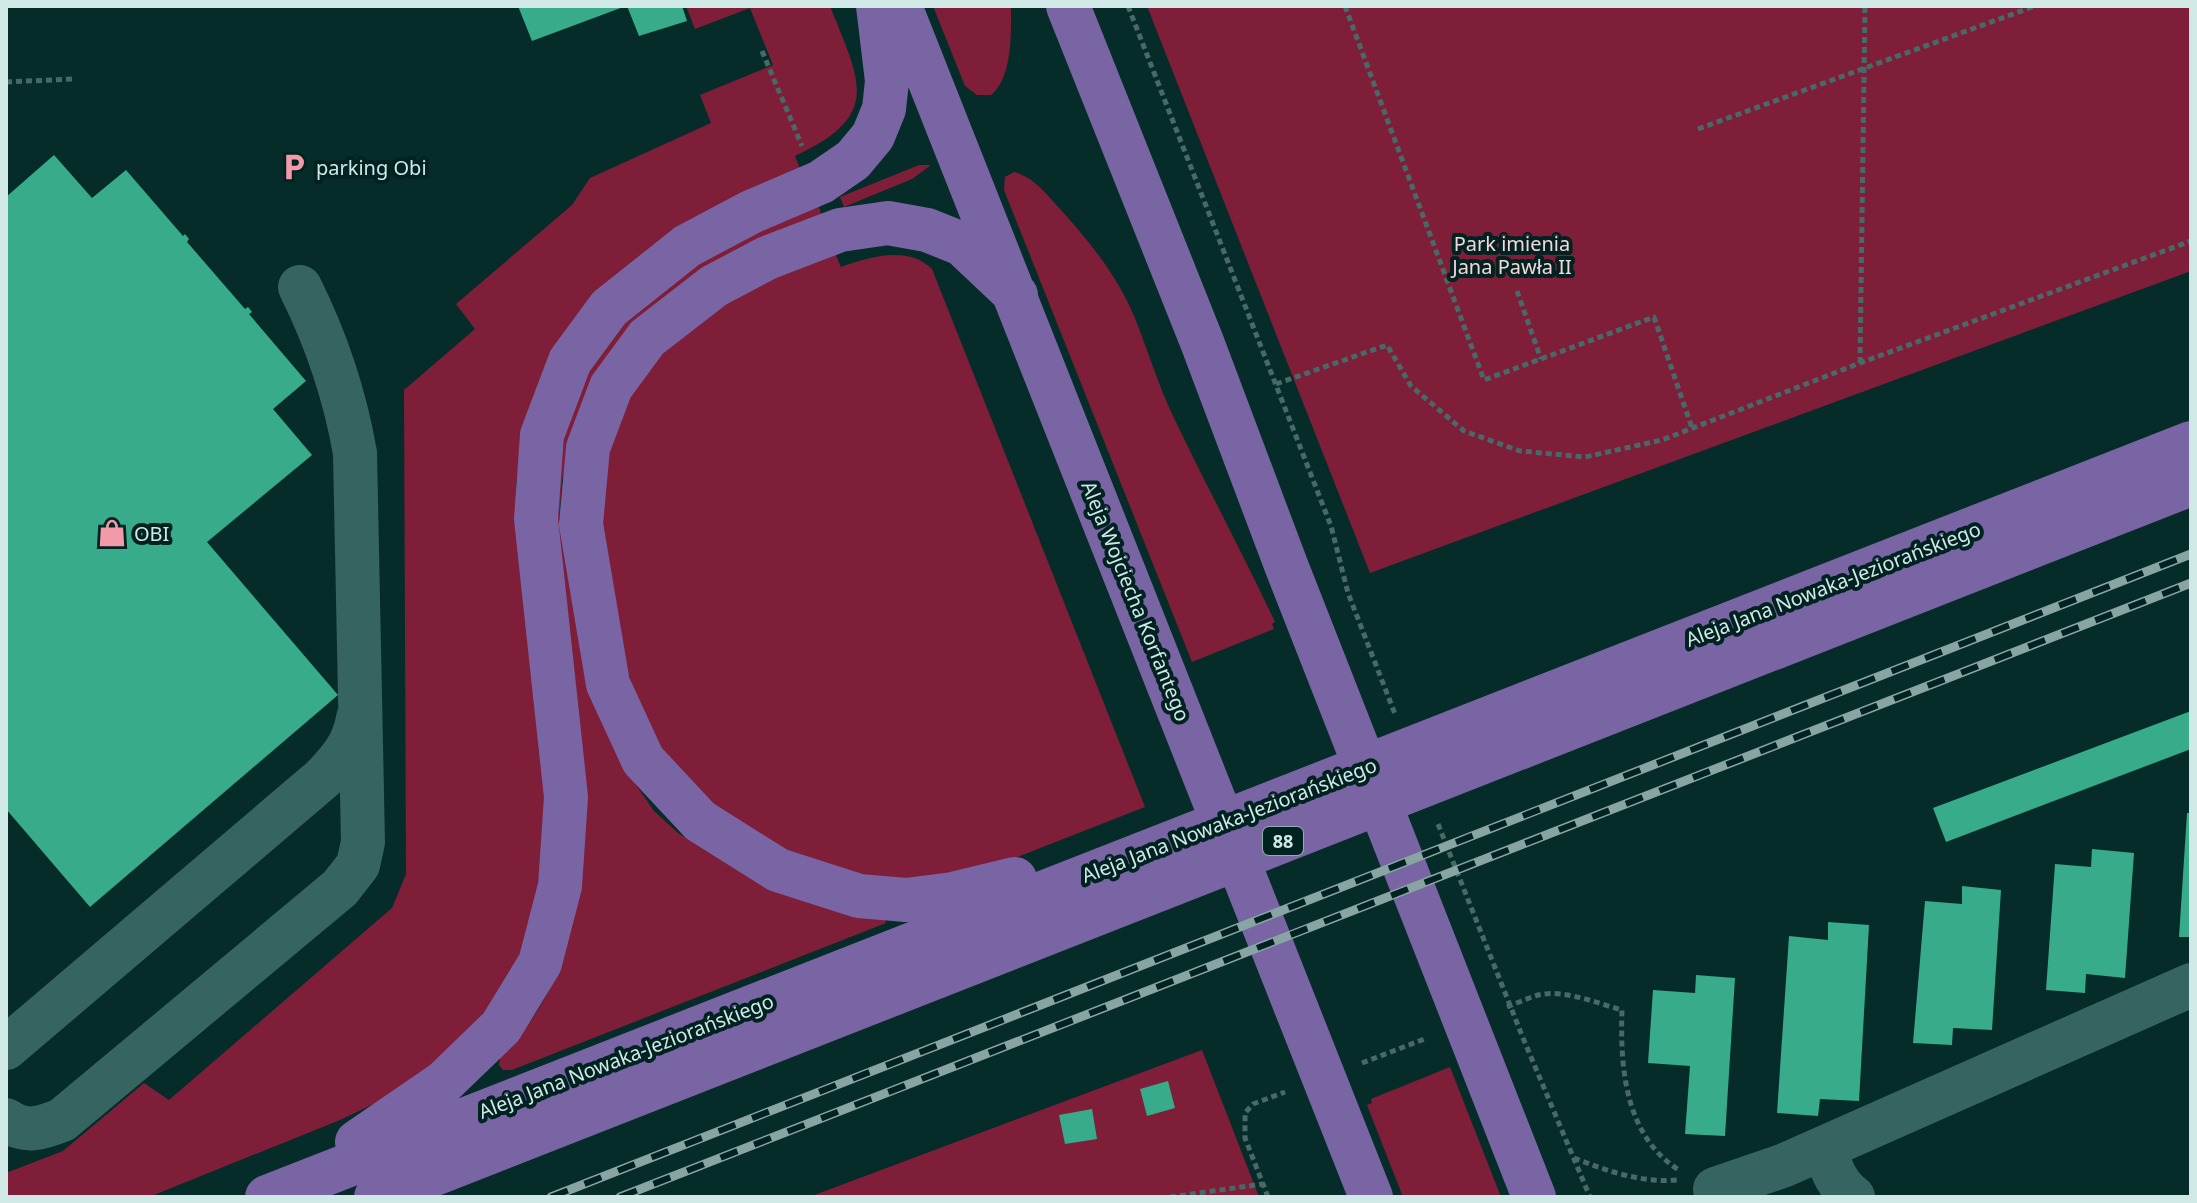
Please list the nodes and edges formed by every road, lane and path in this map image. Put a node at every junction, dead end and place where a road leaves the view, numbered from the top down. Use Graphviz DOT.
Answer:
graph roads {
  1 [pos="878,6"];
  2 [pos="900,6"];
  3 [pos="1068,6"];
  4 [pos="1128,6"];
  5 [pos="1345,6"];
  6 [pos="1865,6"];
  7 [pos="2035,6"];
  8 [pos="762,51"];
  9 [pos="1862,70"];
  10 [pos="73,79"];
  11 [pos="6,82"];
  12 [pos="1698,129"];
  13 [pos="805,153"];
  14 [pos="2191,241"];
  15 [pos="300,287"];
  16 [pos="1517,291"];
  17 [pos="1016,295"];
  18 [pos="1541,359"];
  19 [pos="1860,363"];
  20 [pos="1276,384"];
  21 [pos="1692,428"];
  22 [pos="2191,443"];
  23 [pos="2191,484"];
  24 [pos="1348,593"];
  25 [pos="360,691"];
  26 [pos="1173,842"];
  27 [pos="2191,985"];
  28 [pos="1494,1012"];
  29 [pos="1438,1033"];
  30 [pos="1523,1038"];
  31 [pos="6,1048"];
  32 [pos="1352,1066"];
  33 [pos="1296,1088"];
  34 [pos="6,1120"];
  35 [pos="1824,1148"];
  36 [pos="1573,1157"];
  37 [pos="1263,1184"];
  38 [pos="1704,1187"];
  39 [pos="272,1195"];
  40 [pos="376,1197"];
  41 [pos="1170,1197"];
  42 [pos="1268,1197"];
  43 [pos="1371,1197"];
  44 [pos="1534,1197"];
  45 [pos="1590,1197"];
  46 [pos="1853,1197"];
  1 -- 39 [label="main road"];
  2 -- 17 [label="main road, Aleja Wojciecha Korfantego"];
  3 -- 44 [label="main road"];
  4 -- 20 [label="path"];
  5 -- 18 [label="path"];
  6 -- 9 [label="path"];
  7 -- 9 [label="path"];
  8 -- 13 [label="path"];
  9 -- 12 [label="path"];
  9 -- 19 [label="path"];
  10 -- 11 [label="path"];
  14 -- 19 [label="path"];
  15 -- 25 [label="lane"];
  16 -- 18 [label="path"];
  17 -- 26 [label="main road"];
  17 -- 43 [label="main road, Aleja Wojciecha Korfantego"];
  18 -- 21 [label="path"];
  19 -- 21 [label="path"];
  20 -- 21 [label="path"];
  20 -- 24 [label="path"];
  22 -- 26 [label="main road, Aleja Jana Nowaka-Jeziorańskiego / 88"];
  23 -- 40 [label="main road, Aleja Jana Nowaka-Jeziorańskiego / 88"];
  25 -- 31 [label="lane"];
  25 -- 34 [label="lane"];
  26 -- 39 [label="main road, Aleja Jana Nowaka-Jeziorańskiego / 88"];
  27 -- 35 [label="lane"];
  28 -- 38 [label="path"];
  29 -- 32 [label="path"];
  30 -- 36 [label="path"];
  33 -- 37 [label="path"];
  35 -- 38 [label="lane"];
  35 -- 46 [label="lane"];
  36 -- 38 [label="path"];
  36 -- 45 [label="path"];
  37 -- 41 [label="path"];
  37 -- 42 [label="path"];
}
